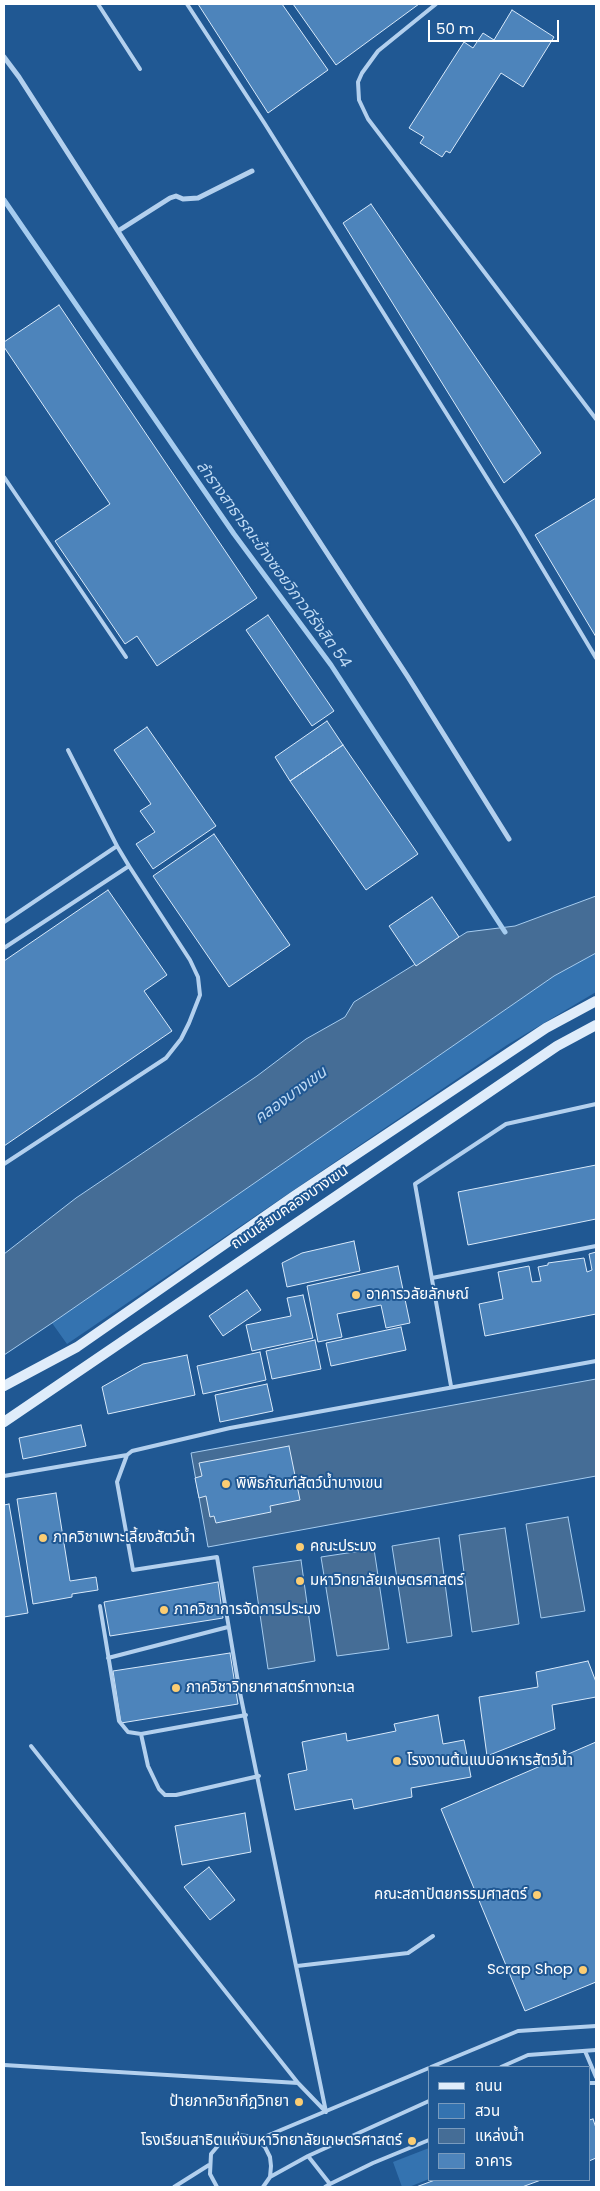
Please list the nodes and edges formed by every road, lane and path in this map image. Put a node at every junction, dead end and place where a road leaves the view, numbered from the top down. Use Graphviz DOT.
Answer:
graph roads {
  1 [pos="98,4"];
  2 [pos="187,4"];
  3 [pos="436,4"];
  4 [pos="4,57"];
  5 [pos="140,69"];
  6 [pos="252,171"];
  7 [pos="118,231"];
  8 [pos="596,419"];
  9 [pos="4,477"];
  10 [pos="126,657"];
  11 [pos="596,658"];
  12 [pos="68,750"];
  13 [pos="509,839"];
  14 [pos="118,846"];
  15 [pos="129,866"];
  16 [pos="4,922"];
  17 [pos="4,948"];
  18 [pos="596,1001"];
  19 [pos="596,1026"];
  20 [pos="596,1104"];
  21 [pos="4,1164"];
  22 [pos="596,1246"];
  23 [pos="432,1278"];
  24 [pos="596,1361"];
  25 [pos="4,1386"];
  26 [pos="451,1386"];
  27 [pos="4,1422"];
  28 [pos="127,1455"];
  29 [pos="4,1476"];
  30 [pos="100,1606"];
  31 [pos="228,1626"];
  32 [pos="108,1658"];
  33 [pos="246,1715"];
  34 [pos="141,1734"];
  35 [pos="31,1746"];
  36 [pos="259,1776"];
  37 [pos="433,1936"];
  38 [pos="297,1966"];
  39 [pos="596,2026"];
  40 [pos="585,2050"];
  41 [pos="596,2050"];
  42 [pos="4,2065"];
  43 [pos="435,2066"];
  44 [pos="504,2066"];
  45 [pos="428,2069"];
  46 [pos="596,2077"];
  47 [pos="298,2083"];
  48 [pos="428,2101"];
  49 [pos="326,2112"];
  50 [pos="257,2140"];
  51 [pos="428,2140"];
  52 [pos="308,2156"];
  53 [pos="209,2165"];
  54 [pos="270,2177"];
  55 [pos="330,2184"];
  56 [pos="174,2187"];
  57 [pos="217,2187"];
  58 [pos="263,2187"];
  59 [pos="325,2187"];
  1 -- 5 [label="lane"];
  2 -- 11 [label="lane"];
  3 -- 8 [label="lane"];
  4 -- 7 [label="street"];
  6 -- 7 [label="street"];
  7 -- 13 [label="street"];
  9 -- 10 [label="lane"];
  12 -- 14 [label="lane"];
  14 -- 15 [label="lane"];
  14 -- 16 [label="lane"];
  15 -- 17 [label="lane"];
  15 -- 21 [label="lane"];
  18 -- 25 [label="main road, ถนนเลียบคลองบางเขน"];
  19 -- 27 [label="main road, ถนนเลียบคลองบางเขน"];
  20 -- 23 [label="lane"];
  22 -- 23 [label="lane"];
  23 -- 26 [label="lane"];
  24 -- 26 [label="lane"];
  26 -- 28 [label="lane"];
  28 -- 29 [label="lane"];
  28 -- 31 [label="lane"];
  30 -- 32 [label="lane"];
  31 -- 32 [label="lane"];
  31 -- 33 [label="lane"];
  32 -- 34 [label="lane"];
  33 -- 34 [label="lane"];
  33 -- 36 [label="lane"];
  34 -- 36 [label="lane"];
  35 -- 47 [label="lane"];
  36 -- 38 [label="lane"];
  37 -- 38 [label="lane"];
  38 -- 49 [label="lane"];
  39 -- 43 [label="lane"];
  40 -- 41 [label="lane"];
  40 -- 44 [label="lane"];
  40 -- 46 [label="lane"];
  42 -- 47 [label="lane"];
  45 -- 49 [label="lane"];
  47 -- 49 [label="lane"];
  48 -- 52 [label="lane"];
  49 -- 50 [label="lane"];
  50 -- 53 [label="lane"];
  50 -- 54 [label="lane"];
  51 -- 55 [label="lane"];
  52 -- 54 [label="lane"];
  52 -- 55 [label="lane"];
  53 -- 56 [label="lane"];
  53 -- 57 [label="lane"];
  54 -- 58 [label="lane"];
  55 -- 59 [label="lane"];
}
